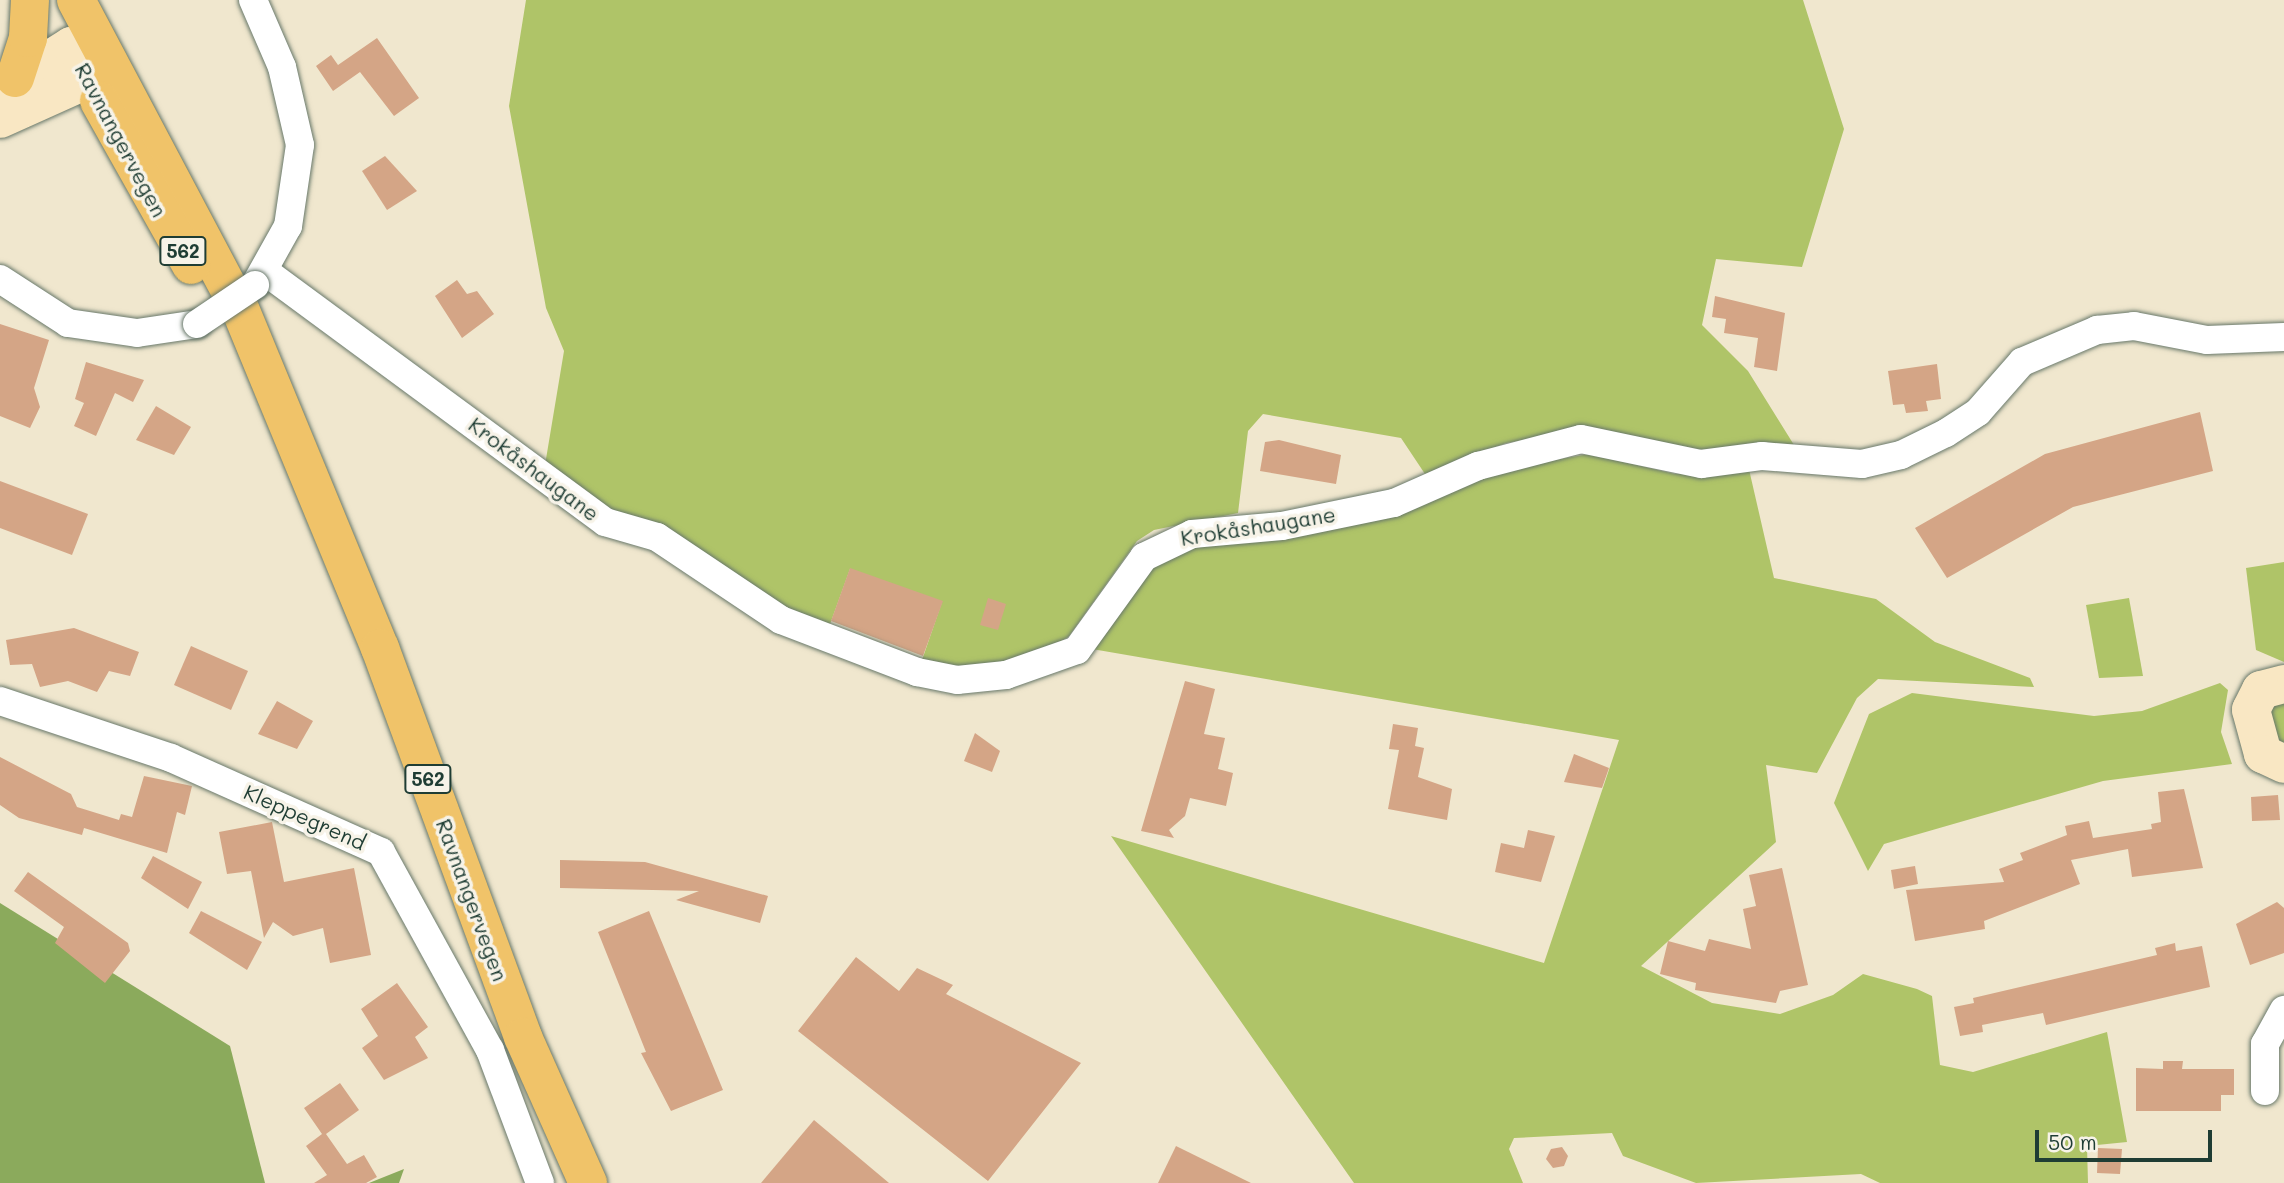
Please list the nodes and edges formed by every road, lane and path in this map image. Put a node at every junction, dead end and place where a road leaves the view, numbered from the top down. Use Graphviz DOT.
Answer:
graph roads {
  1 [pos="30,0"];
  2 [pos="52,0"];
  3 [pos="76,0"];
  4 [pos="253,0"];
  5 [pos="87,59"];
  6 [pos="7,84"];
  7 [pos="0,119"];
  8 [pos="0,279"];
  9 [pos="260,279"];
  10 [pos="2284,337"];
  11 [pos="2284,684"];
  12 [pos="0,701"];
  13 [pos="2284,764"];
  14 [pos="2284,1010"];
  15 [pos="2265,1091"];
  16 [pos="540,1183"];
  17 [pos="588,1183"];
  1 -- 6 [label="main road"];
  2 -- 5 [label="main road, Ravnangervegen / 562"];
  3 -- 5 [label="main road, Ravnangervegen / 562"];
  4 -- 9 [label="street"];
  5 -- 6 [label="main road"];
  5 -- 7 [label="main road"];
  5 -- 17 [label="main road, Ravnangervegen / 562"];
  8 -- 9 [label="street, bridge"];
  9 -- 10 [label="street, Krokåshaugane"];
  11 -- 13 [label="main road"];
  12 -- 16 [label="street, Kleppegrend"];
  14 -- 15 [label="street"];
}
